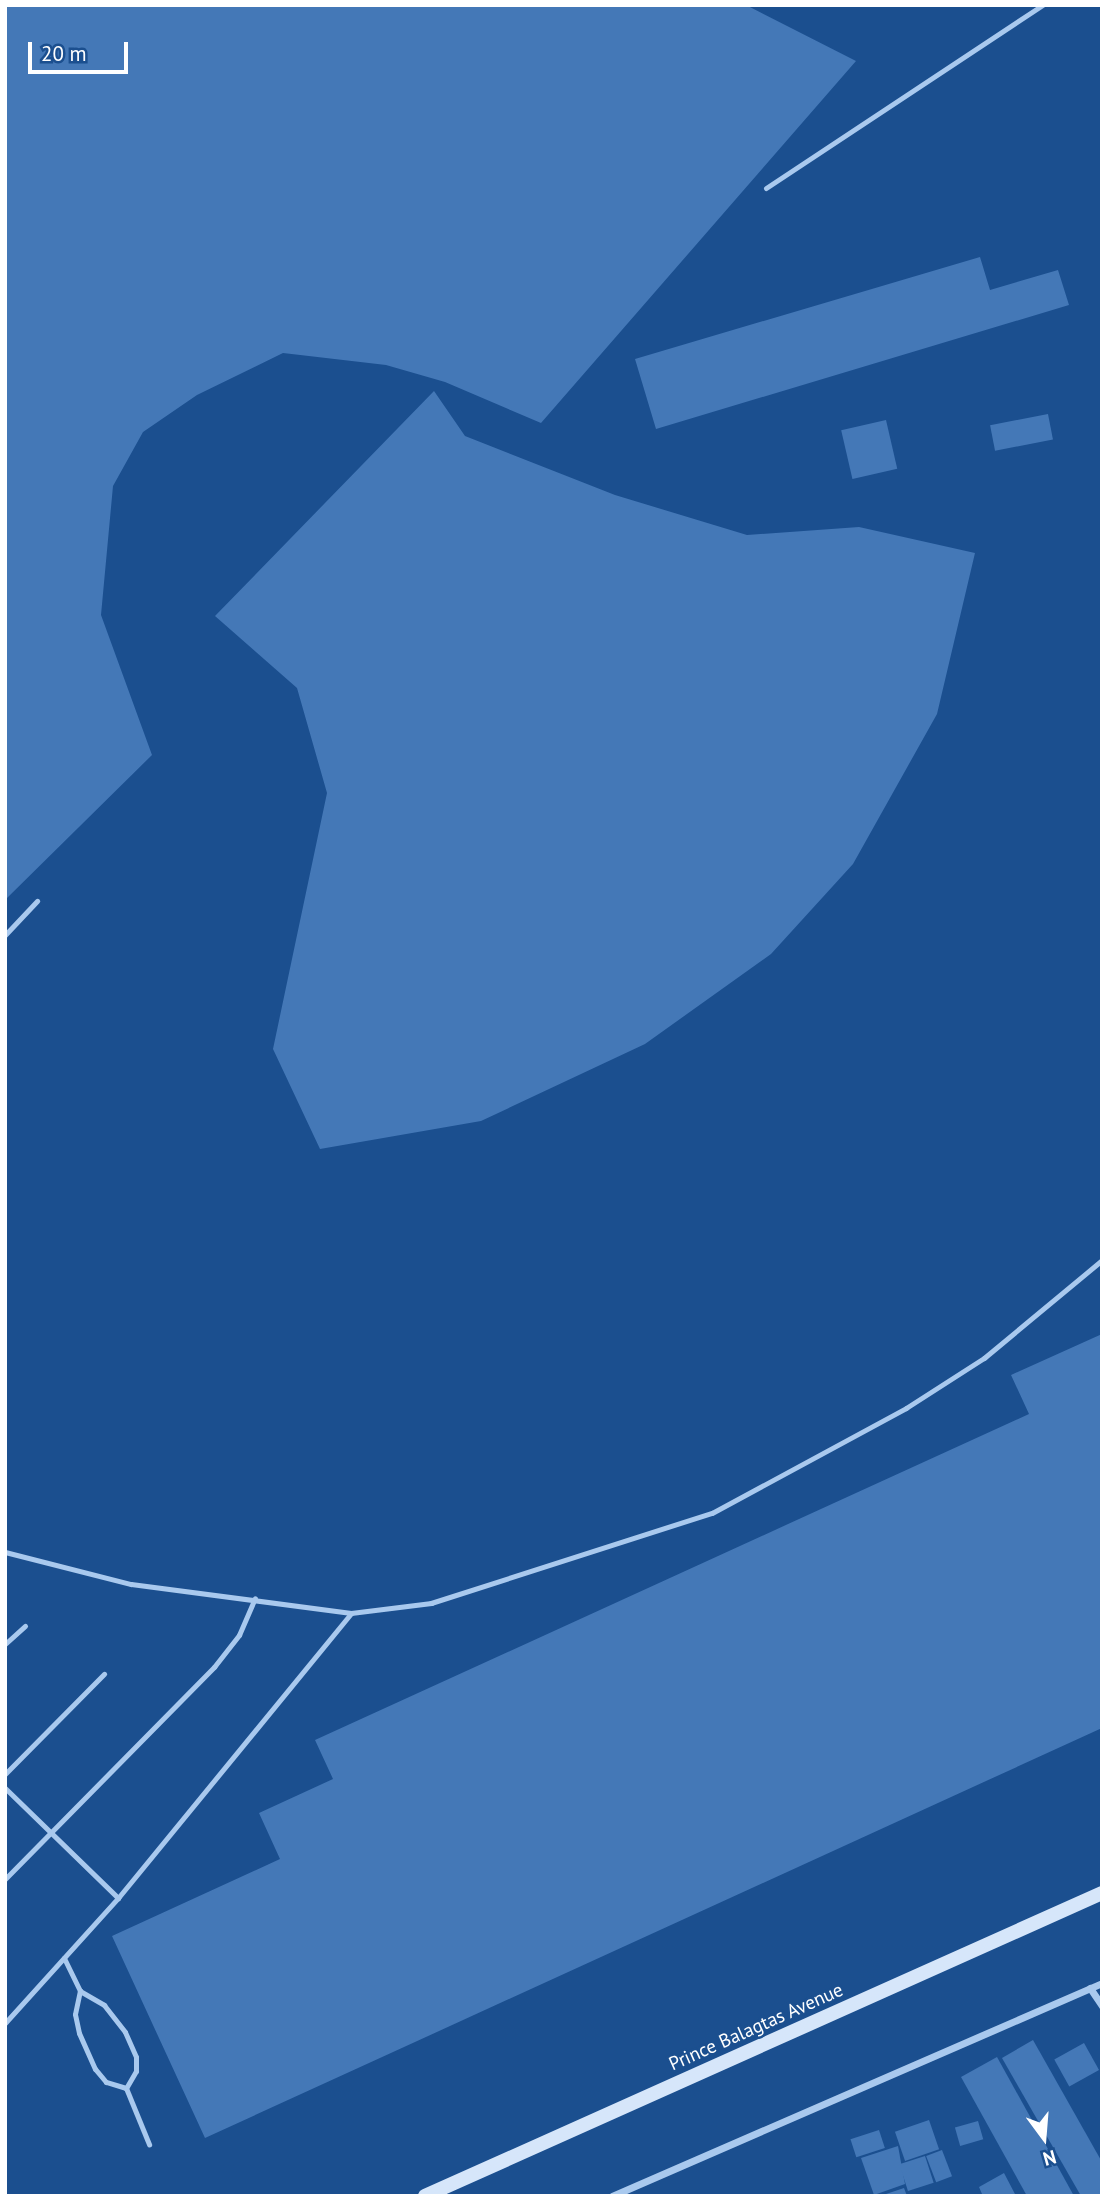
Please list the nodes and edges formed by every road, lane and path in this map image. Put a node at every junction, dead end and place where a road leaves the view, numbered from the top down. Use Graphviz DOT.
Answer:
graph roads {
  1 [pos="1043,5"];
  2 [pos="766,188"];
  3 [pos="37,901"];
  4 [pos="5,935"];
  5 [pos="1102,1260"];
  6 [pos="5,1552"];
  7 [pos="255,1598"];
  8 [pos="351,1613"];
  9 [pos="25,1626"];
  10 [pos="5,1644"];
  11 [pos="104,1674"];
  12 [pos="5,1774"];
  13 [pos="5,1787"];
  14 [pos="52,1833"];
  15 [pos="5,1879"];
  16 [pos="1102,1893"];
  17 [pos="118,1898"];
  18 [pos="64,1958"];
  19 [pos="1102,1983"];
  20 [pos="1090,1988"];
  21 [pos="80,1991"];
  22 [pos="1102,2006"];
  23 [pos="5,2023"];
  24 [pos="126,2088"];
  25 [pos="149,2144"];
  26 [pos="425,2196"];
  27 [pos="611,2196"];
  1 -- 2 [label="lane"];
  3 -- 4 [label="lane"];
  5 -- 8 [label="lane"];
  6 -- 7 [label="lane"];
  7 -- 8 [label="lane"];
  7 -- 14 [label="lane"];
  8 -- 17 [label="lane"];
  9 -- 10 [label="lane"];
  11 -- 12 [label="lane"];
  13 -- 14 [label="lane"];
  14 -- 15 [label="lane"];
  14 -- 17 [label="lane"];
  16 -- 26 [label="main road, Prince Balagtas Avenue"];
  17 -- 18 [label="lane"];
  18 -- 21 [label="lane"];
  18 -- 23 [label="lane"];
  19 -- 20 [label="street"];
  20 -- 22 [label="street"];
  20 -- 27 [label="street"];
  21 -- 24 [label="lane"];
  21 -- 24 [label="lane"];
  24 -- 25 [label="lane"];
}
